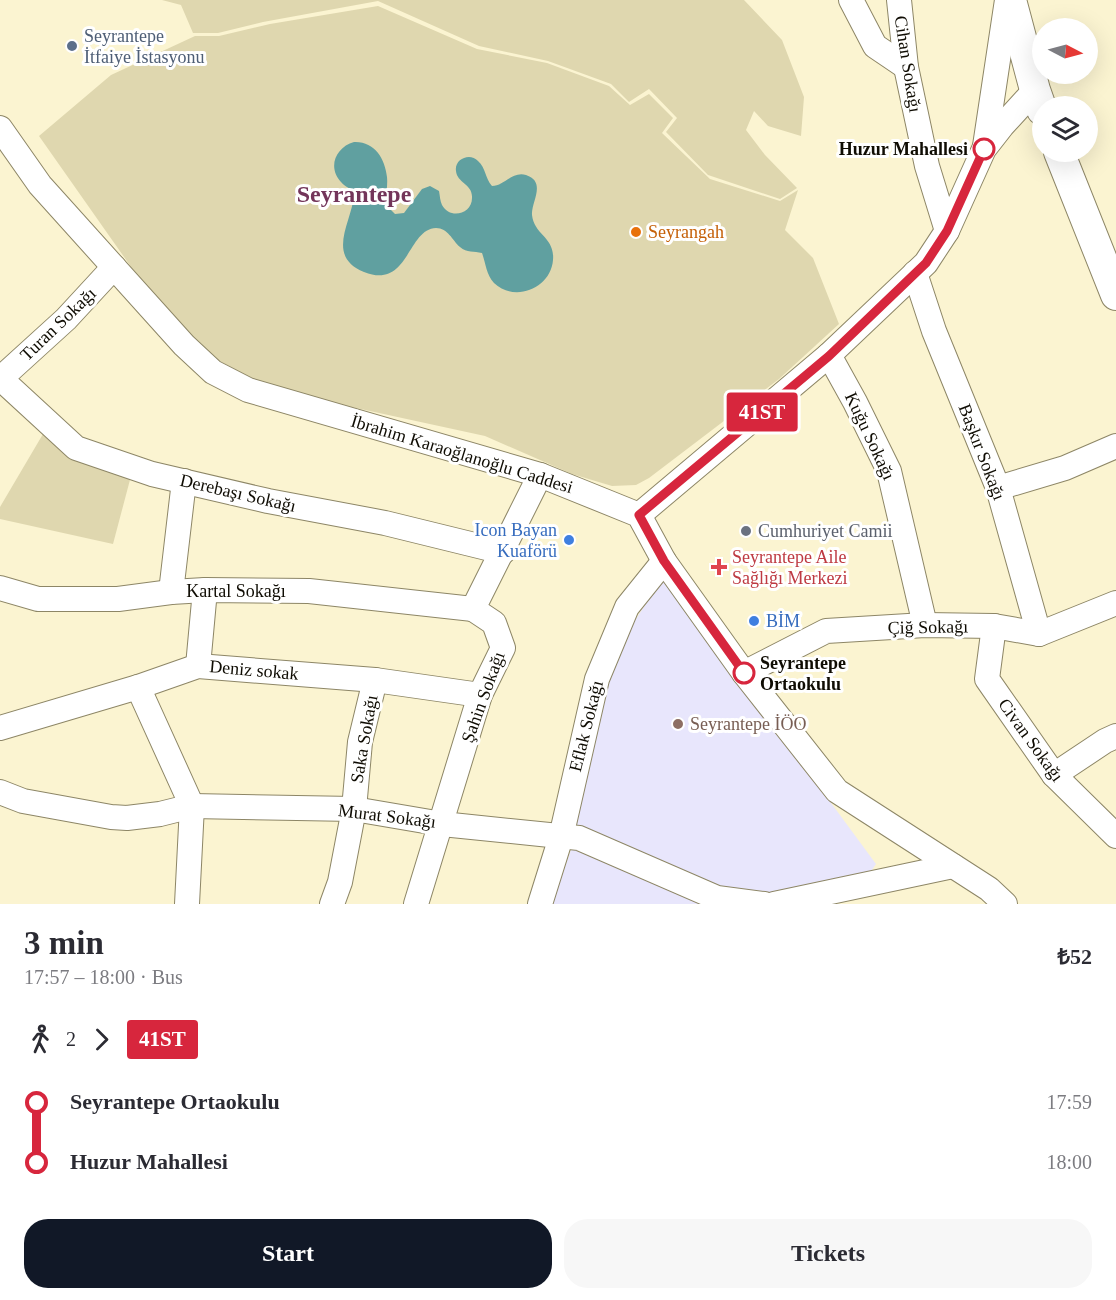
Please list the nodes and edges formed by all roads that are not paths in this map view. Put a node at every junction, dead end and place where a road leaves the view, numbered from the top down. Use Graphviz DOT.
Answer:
graph roads {
  1 [pos="851,0"];
  2 [pos="899,0"];
  3 [pos="1009,0"];
  4 [pos="906,67"];
  5 [pos="1038,96"];
  6 [pos="1032,105"];
  7 [pos="0,128"];
  8 [pos="984,149"];
  9 [pos="1063,162"];
  10 [pos="947,231"];
  11 [pos="114,267"];
  12 [pos="915,273"];
  13 [pos="1116,295"];
  14 [pos="829,356"];
  15 [pos="0,378"];
  16 [pos="1116,446"];
  17 [pos="540,475"];
  18 [pos="184,481"];
  19 [pos="998,488"];
  20 [pos="639,515"];
  21 [pos="503,552"];
  22 [pos="664,561"];
  23 [pos="0,588"];
  24 [pos="204,590"];
  25 [pos="171,592"];
  26 [pos="1116,603"];
  27 [pos="473,609"];
  28 [pos="925,625"];
  29 [pos="993,626"];
  30 [pos="1039,634"];
  31 [pos="198,666"];
  32 [pos="744,673"];
  33 [pos="375,680"];
  34 [pos="138,687"];
  35 [pos="480,695"];
  36 [pos="0,728"];
  37 [pos="1116,736"];
  38 [pos="1054,775"];
  39 [pos="0,792"];
  40 [pos="192,806"];
  41 [pos="354,809"];
  42 [pos="442,824"];
  43 [pos="1114,832"];
  44 [pos="561,837"];
  45 [pos="953,866"];
  46 [pos="187,904"];
  47 [pos="332,904"];
  48 [pos="416,904"];
  49 [pos="540,904"];
  50 [pos="764,904"];
  51 [pos="776,904"];
  52 [pos="1005,904"];
  1 -- 4 [label="street"];
  2 -- 4 [label="street, Cihan Sokağı"];
  3 -- 5 [label="street"];
  3 -- 8 [label="street"];
  4 -- 10 [label="street, Cihan Sokağı"];
  6 -- 8 [label="street"];
  7 -- 11 [label="street, İbrahim Karaoğlanoğlu Caddesi"];
  8 -- 10 [label="street"];
  9 -- 13 [label="street"];
  10 -- 12 [label="street"];
  11 -- 15 [label="street, Turan Sokağı"];
  11 -- 17 [label="street, İbrahim Karaoğlanoğlu Caddesi"];
  12 -- 14 [label="street"];
  12 -- 19 [label="street, Başkır Sokağı"];
  14 -- 20 [label="street"];
  14 -- 28 [label="street, Kuğu Sokağı"];
  15 -- 18 [label="street, Derebaşı Sokağı"];
  16 -- 19 [label="street"];
  17 -- 20 [label="street, İbrahim Karaoğlanoğlu Caddesi"];
  17 -- 21 [label="street"];
  18 -- 21 [label="street, Derebaşı Sokağı"];
  18 -- 25 [label="street"];
  19 -- 30 [label="street, Başkır Sokağı"];
  20 -- 22 [label="street"];
  21 -- 27 [label="street"];
  22 -- 32 [label="street"];
  22 -- 44 [label="street, Eflak Sokağı"];
  23 -- 25 [label="street, Kartal Sokağı"];
  24 -- 25 [label="street, Kartal Sokağı"];
  24 -- 27 [label="street, Kartal Sokağı"];
  24 -- 31 [label="street"];
  26 -- 30 [label="street"];
  27 -- 35 [label="street, Şahin Sokağı"];
  28 -- 29 [label="street, Çiğ Sokağı"];
  28 -- 32 [label="street, Çiğ Sokağı"];
  29 -- 30 [label="street, Çiğ Sokağı"];
  29 -- 38 [label="street, Civan Sokağı"];
  31 -- 33 [label="street, Deniz sokak"];
  31 -- 34 [label="street, Deniz sokak"];
  32 -- 45 [label="street"];
  33 -- 35 [label="street, Deniz sokak"];
  33 -- 41 [label="street, Saka Sokağı"];
  34 -- 36 [label="street, Deniz sokak"];
  34 -- 40 [label="street"];
  35 -- 42 [label="street, Şahin Sokağı"];
  37 -- 38 [label="street"];
  38 -- 43 [label="street, Civan Sokağı"];
  39 -- 40 [label="street, Murat Sokağı"];
  40 -- 41 [label="street, Murat Sokağı"];
  40 -- 46 [label="street"];
  41 -- 42 [label="street, Murat Sokağı"];
  41 -- 47 [label="street, Saka Sokağı"];
  42 -- 44 [label="street, Murat Sokağı"];
  42 -- 48 [label="street, Şahin Sokağı"];
  44 -- 49 [label="street, Eflak Sokağı"];
  44 -- 50 [label="street, Murat Sokağı"];
  45 -- 51 [label="street"];
  45 -- 52 [label="street"];
}
